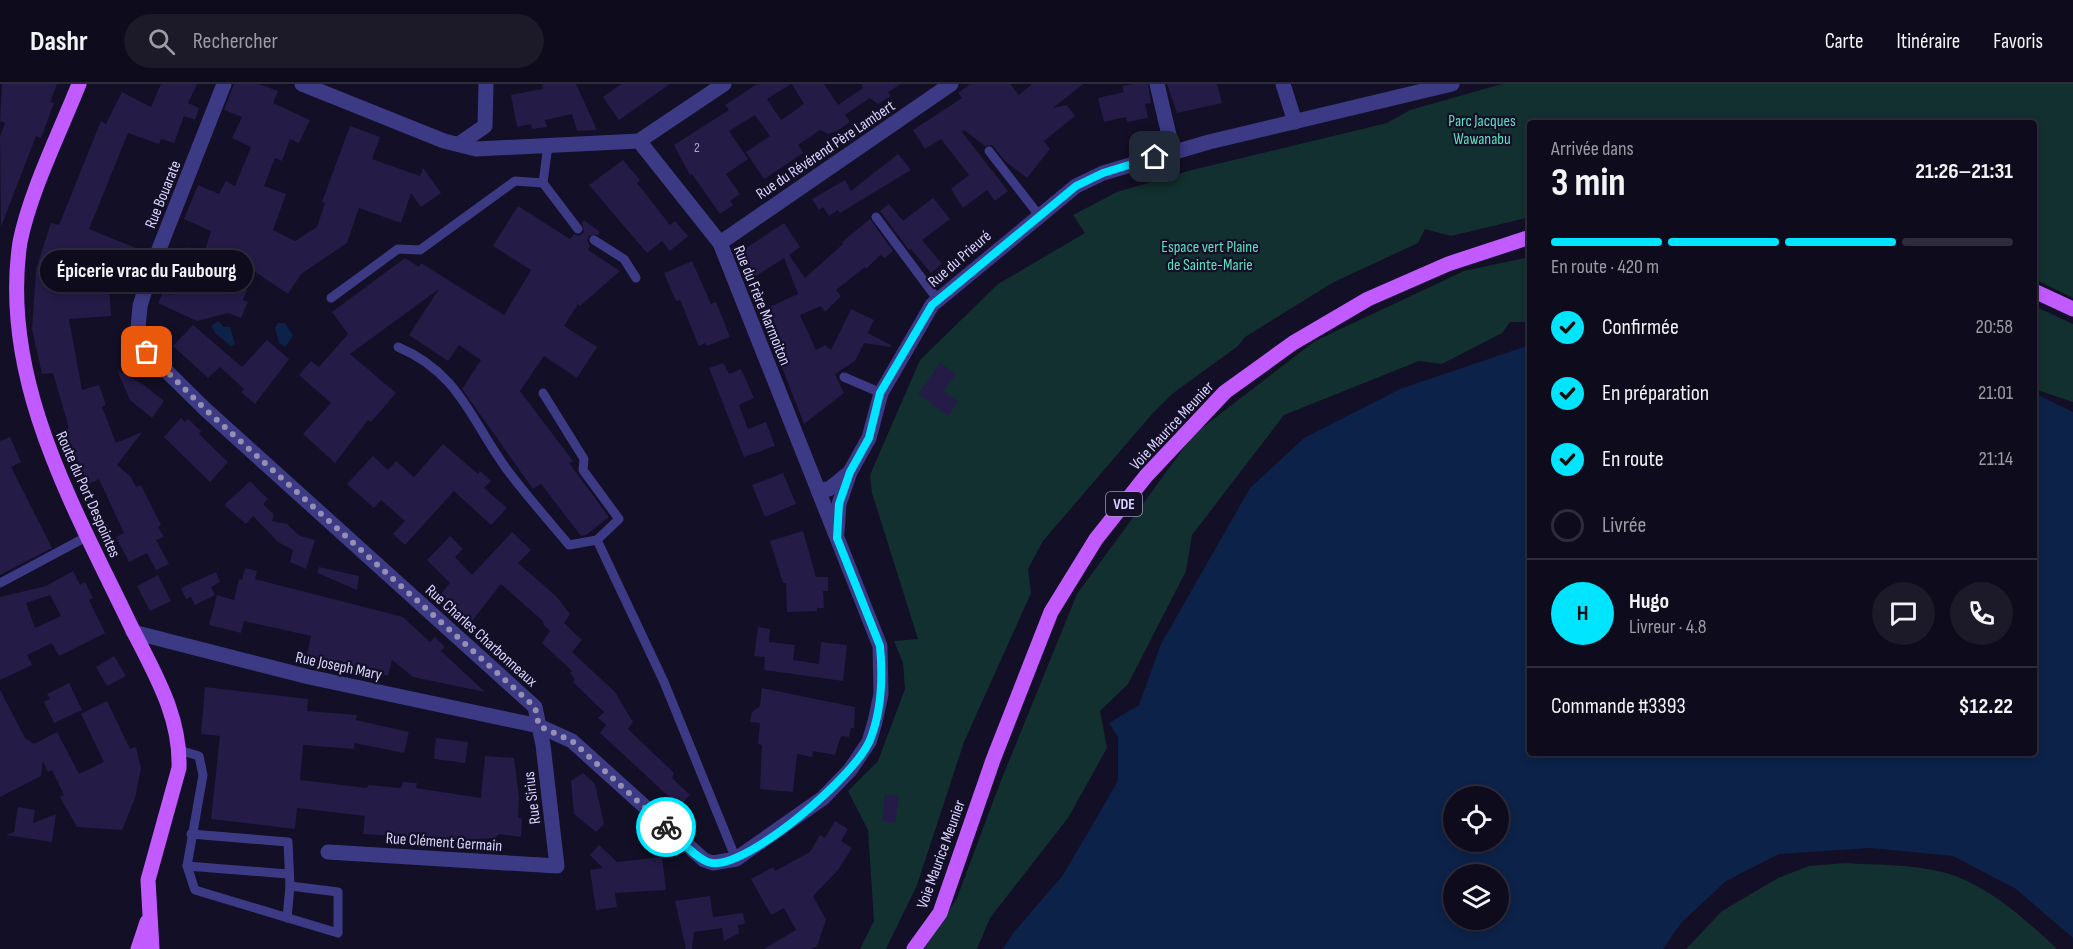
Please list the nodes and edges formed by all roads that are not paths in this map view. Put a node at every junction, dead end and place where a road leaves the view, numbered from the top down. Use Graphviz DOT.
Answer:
graph roads {
  1 [pos="79,84"];
  2 [pos="224,84"];
  3 [pos="302,84"];
  4 [pos="486,84"];
  5 [pos="724,84"];
  6 [pos="951,84"];
  7 [pos="1156,84"];
  8 [pos="1283,84"];
  9 [pos="1452,84"];
  10 [pos="1414,89"];
  11 [pos="1295,122"];
  12 [pos="485,126"];
  13 [pos="639,141"];
  14 [pos="459,144"];
  15 [pos="548,145"];
  16 [pos="496,148"];
  17 [pos="989,151"];
  18 [pos="1173,152"];
  19 [pos="543,183"];
  20 [pos="1038,214"];
  21 [pos="876,217"];
  22 [pos="578,229"];
  23 [pos="1527,238"];
  24 [pos="594,240"];
  25 [pos="720,243"];
  26 [pos="636,278"];
  27 [pos="2037,292"];
  28 [pos="331,298"];
  29 [pos="938,300"];
  30 [pos="2073,309"];
  31 [pos="398,347"];
  32 [pos="147,352"];
  33 [pos="844,377"];
  34 [pos="543,393"];
  35 [pos="880,393"];
  36 [pos="850,472"];
  37 [pos="818,490"];
  38 [pos="88,536"];
  39 [pos="837,538"];
  40 [pos="597,540"];
  41 [pos="0,583"];
  42 [pos="134,632"];
  43 [pos="539,726"];
  44 [pos="179,750"];
  45 [pos="191,834"];
  46 [pos="328,852"];
  47 [pos="736,860"];
  48 [pos="187,866"];
  49 [pos="557,866"];
  50 [pos="288,874"];
  51 [pos="290,886"];
  52 [pos="149,914"];
  53 [pos="287,918"];
  54 [pos="138,949"];
  55 [pos="152,949"];
  56 [pos="914,949"];
  1 -- 38 [label="main road, Route du Port Despointes"];
  2 -- 32 [label="street, Rue Bouarate"];
  3 -- 14 [label="street"];
  4 -- 12 [label="street"];
  5 -- 13 [label="street"];
  6 -- 25 [label="street, Rue du Révérend Père Lambert"];
  7 -- 18 [label="street"];
  8 -- 11 [label="street"];
  9 -- 10 [label="street, Rue du Prieuré"];
  10 -- 11 [label="street, Rue du Prieuré"];
  11 -- 18 [label="street, Rue du Prieuré"];
  12 -- 14 [label="street"];
  12 -- 16 [label="street"];
  13 -- 15 [label="street"];
  13 -- 25 [label="street, Rue du Frère Marmoiton"];
  14 -- 16 [label="street"];
  15 -- 16 [label="street"];
  15 -- 19 [label="lane"];
  17 -- 20 [label="lane"];
  18 -- 20 [label="street, Rue du Prieuré"];
  19 -- 22 [label="lane"];
  19 -- 28 [label="lane"];
  20 -- 29 [label="street, Rue du Prieuré"];
  21 -- 29 [label="lane"];
  23 -- 56 [label="main road, Voie Maurice Meunier / VDE"];
  24 -- 26 [label="lane"];
  25 -- 37 [label="street, Rue du Frère Marmoiton"];
  27 -- 30 [label="main road"];
  29 -- 35 [label="street, Rue du Prieuré"];
  31 -- 40 [label="lane"];
  32 -- 43 [label="street, Rue Charles Charbonneaux"];
  33 -- 35 [label="lane"];
  34 -- 40 [label="lane"];
  35 -- 36 [label="street, Rue du Prieuré"];
  36 -- 37 [label="street, Rue du Prieuré"];
  36 -- 39 [label="street, Rue du Prieuré"];
  37 -- 39 [label="street, Rue du Frère Marmoiton"];
  38 -- 41 [label="lane"];
  38 -- 42 [label="main road, Route du Port Despointes"];
  39 -- 47 [label="street, Rue du Frère Marmoiton"];
  40 -- 47 [label="lane"];
  42 -- 43 [label="street, Rue Joseph Mary"];
  42 -- 44 [label="main road, Route du Port Despointes"];
  43 -- 47 [label="street"];
  43 -- 49 [label="street, Rue Sirius"];
  44 -- 45 [label="lane"];
  44 -- 52 [label="main road, Route du Port Despointes"];
  45 -- 48 [label="lane"];
  45 -- 50 [label="lane"];
  46 -- 49 [label="street, Rue Clément Germain"];
  48 -- 50 [label="lane"];
  48 -- 53 [label="lane"];
  50 -- 51 [label="lane"];
  51 -- 53 [label="lane"];
  51 -- 53 [label="lane"];
  52 -- 54 [label="main road, Route du Port Despointes"];
  52 -- 55 [label="main road, Route du Port Despointes"];
}
